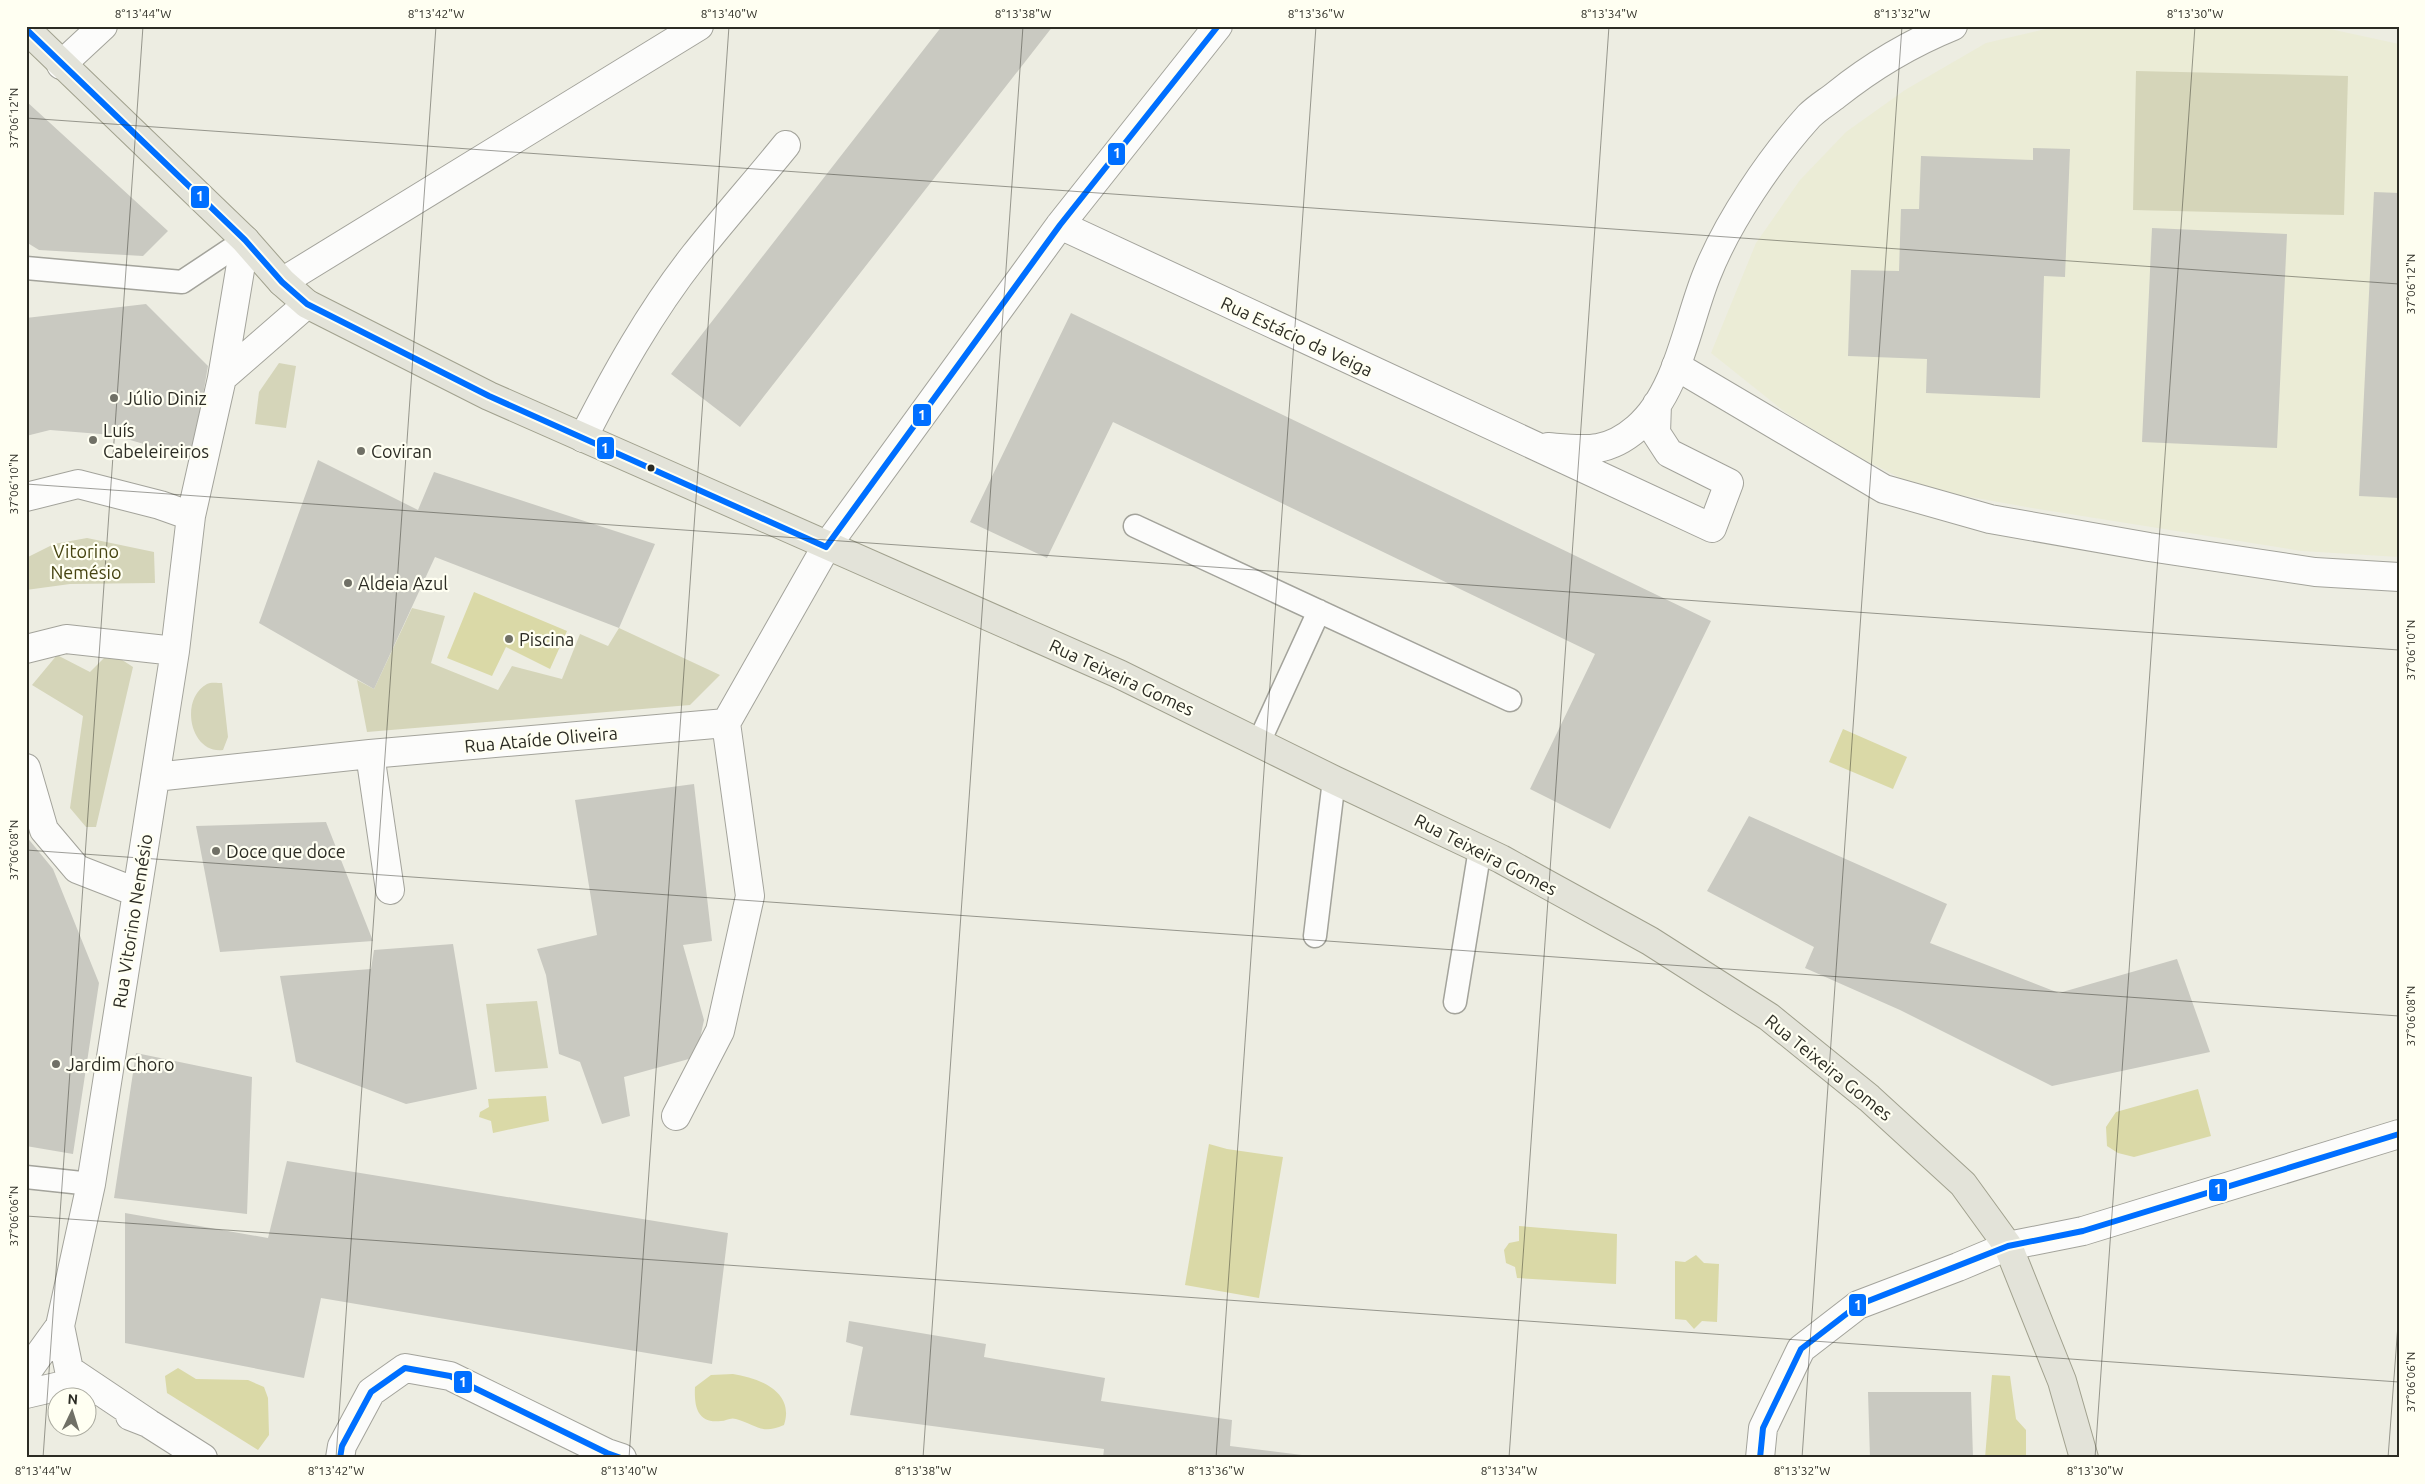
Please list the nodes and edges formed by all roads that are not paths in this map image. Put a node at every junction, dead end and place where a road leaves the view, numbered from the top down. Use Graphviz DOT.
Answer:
graph roads {
  1 [pos="103,26"];
  2 [pos="699,26"];
  3 [pos="1218,26"];
  4 [pos="1953,26"];
  5 [pos="26,29"];
  6 [pos="61,65"];
  7 [pos="786,145"];
  8 [pos="1060,225"];
  9 [pos="245,240"];
  10 [pos="26,268"];
  11 [pos="282,282"];
  12 [pos="307,304"];
  13 [pos="1676,366"];
  14 [pos="222,378"];
  15 [pos="1657,404"];
  16 [pos="583,438"];
  17 [pos="1534,446"];
  18 [pos="26,497"];
  19 [pos="191,516"];
  20 [pos="1134,526"];
  21 [pos="826,546"];
  22 [pos="2399,577"];
  23 [pos="1318,611"];
  24 [pos="26,649"];
  25 [pos="175,651"];
  26 [pos="1510,700"];
  27 [pos="726,723"];
  28 [pos="1259,742"];
  29 [pos="370,754"];
  30 [pos="26,768"];
  31 [pos="155,777"];
  32 [pos="1334,780"];
  33 [pos="1480,848"];
  34 [pos="390,890"];
  35 [pos="136,892"];
  36 [pos="1315,936"];
  37 [pos="1455,1002"];
  38 [pos="676,1116"];
  39 [pos="2399,1134"];
  40 [pos="26,1177"];
  41 [pos="90,1184"];
  42 [pos="2008,1246"];
  43 [pos="60,1326"];
  44 [pos="26,1373"];
  45 [pos="48,1389"];
  46 [pos="26,1394"];
  47 [pos="98,1402"];
  48 [pos="148,1424"];
  49 [pos="203,1458"];
  50 [pos="340,1458"];
  51 [pos="622,1458"];
  52 [pos="1760,1458"];
  53 [pos="2084,1458"];
  1 -- 6 [label="street"];
  2 -- 11 [label="street"];
  3 -- 8 [label="street"];
  4 -- 13 [label="street, Rua Estácio da Veiga"];
  5 -- 6 [label="main road, Rua Teixeira Gomes"];
  6 -- 9 [label="main road, Rua Teixeira Gomes"];
  7 -- 16 [label="street"];
  8 -- 17 [label="street, Rua Estácio da Veiga"];
  8 -- 21 [label="street"];
  9 -- 10 [label="lane"];
  9 -- 11 [label="main road, Rua Teixeira Gomes"];
  9 -- 14 [label="street, Rua Vitorino Nemésio"];
  11 -- 12 [label="main road, Rua Teixeira Gomes"];
  12 -- 14 [label="street"];
  12 -- 16 [label="main road, Rua Teixeira Gomes"];
  13 -- 15 [label="street, Rua Estácio da Veiga"];
  13 -- 22 [label="street"];
  14 -- 19 [label="street, Rua Vitorino Nemésio"];
  15 -- 17 [label="street, Rua Estácio da Veiga"];
  15 -- 17 [label="street, Rua Estácio da Veiga"];
  16 -- 21 [label="main road, Rua Teixeira Gomes"];
  18 -- 19 [label="street"];
  19 -- 25 [label="street, Rua Vitorino Nemésio"];
  20 -- 23 [label="lane"];
  21 -- 27 [label="street"];
  21 -- 28 [label="main road, Rua Teixeira Gomes"];
  23 -- 26 [label="lane"];
  23 -- 28 [label="lane"];
  24 -- 25 [label="street"];
  25 -- 31 [label="street, Rua Vitorino Nemésio"];
  27 -- 29 [label="street, Rua Ataíde Oliveira"];
  27 -- 38 [label="street"];
  28 -- 32 [label="main road, Rua Teixeira Gomes"];
  29 -- 31 [label="street, Rua Ataíde Oliveira"];
  29 -- 34 [label="street"];
  30 -- 35 [label="street"];
  31 -- 35 [label="street, Rua Vitorino Nemésio"];
  32 -- 33 [label="main road, Rua Teixeira Gomes"];
  32 -- 36 [label="lane"];
  33 -- 37 [label="lane"];
  33 -- 42 [label="main road, Rua Teixeira Gomes"];
  35 -- 41 [label="street, Rua Vitorino Nemésio"];
  39 -- 42 [label="street"];
  40 -- 41 [label="lane"];
  41 -- 43 [label="street, Rua Vitorino Nemésio"];
  42 -- 52 [label="street"];
  42 -- 53 [label="main road, Rua Teixeira Gomes"];
  43 -- 44 [label="street"];
  43 -- 48 [label="street, Rua Vitorino Nemésio"];
  45 -- 46 [label="street"];
  47 -- 48 [label="street"];
  48 -- 49 [label="street"];
  50 -- 51 [label="street"];
}
